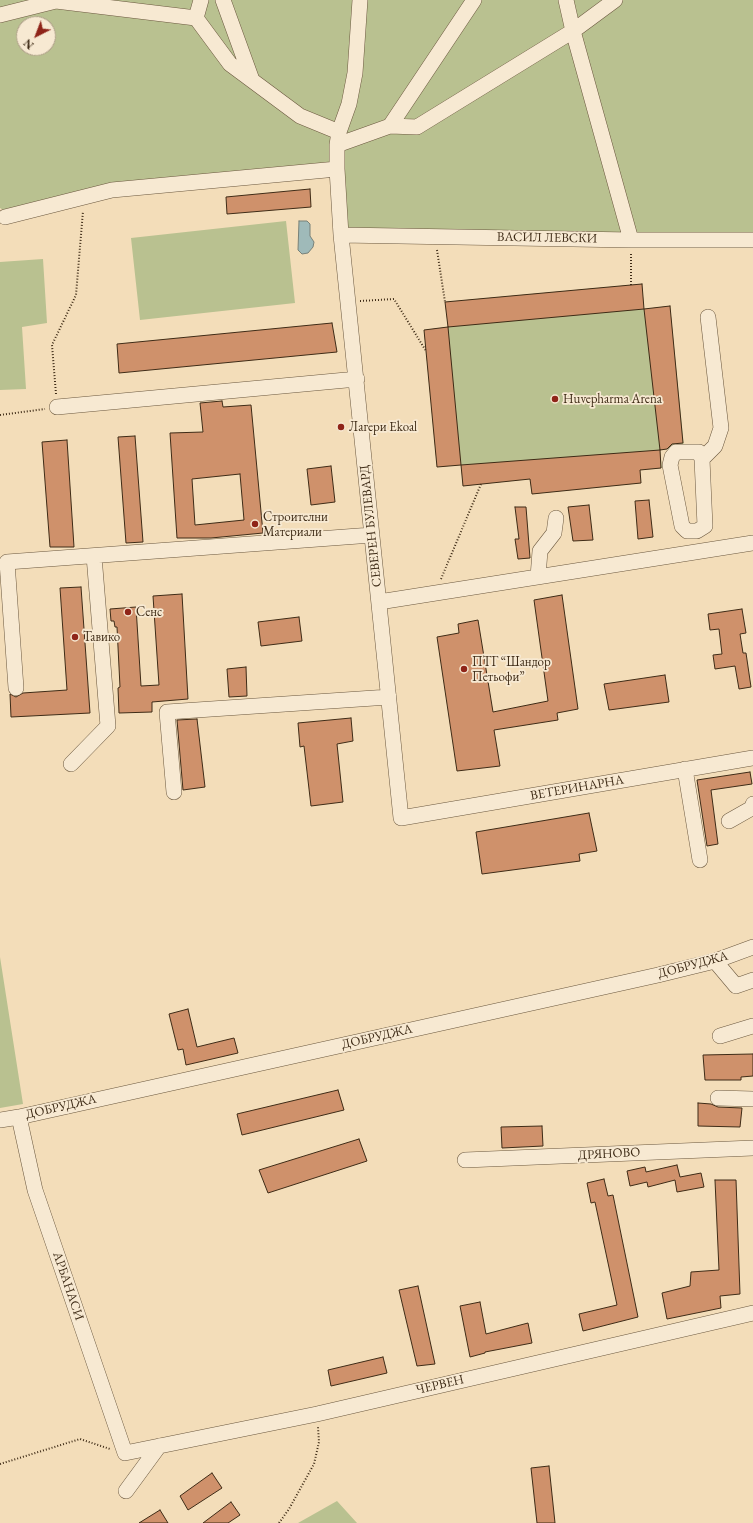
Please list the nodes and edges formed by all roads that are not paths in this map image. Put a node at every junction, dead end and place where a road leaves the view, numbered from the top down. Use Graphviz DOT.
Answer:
graph roads {
  1 [pos="201,0"];
  2 [pos="223,0"];
  3 [pos="360,0"];
  4 [pos="474,0"];
  5 [pos="566,0"];
  6 [pos="615,0"];
  7 [pos="55,1"];
  8 [pos="0,15"];
  9 [pos="196,18"];
  10 [pos="573,30"];
  11 [pos="252,80"];
  12 [pos="390,126"];
  13 [pos="338,138"];
  14 [pos="337,169"];
  15 [pos="5,217"];
  16 [pos="341,235"];
  17 [pos="631,240"];
  18 [pos="753,240"];
  19 [pos="708,317"];
  20 [pos="356,379"];
  21 [pos="57,407"];
  22 [pos="702,459"];
  23 [pos="556,518"];
  24 [pos="697,531"];
  25 [pos="372,535"];
  26 [pos="753,543"];
  27 [pos="702,551"];
  28 [pos="94,556"];
  29 [pos="538,577"];
  30 [pos="379,602"];
  31 [pos="16,688"];
  32 [pos="389,697"];
  33 [pos="753,758"];
  34 [pos="71,764"];
  35 [pos="685,769"];
  36 [pos="174,792"];
  37 [pos="753,804"];
  38 [pos="401,818"];
  39 [pos="729,821"];
  40 [pos="700,860"];
  41 [pos="753,947"];
  42 [pos="715,961"];
  43 [pos="753,980"];
  44 [pos="753,1026"];
  45 [pos="720,1036"];
  46 [pos="718,1098"];
  47 [pos="753,1099"];
  48 [pos="19,1117"];
  49 [pos="0,1120"];
  50 [pos="753,1148"];
  51 [pos="465,1160"];
  52 [pos="753,1313"];
  53 [pos="159,1446"];
  54 [pos="125,1454"];
  55 [pos="126,1491"];
  1 -- 9 [label="street"];
  2 -- 11 [label="street"];
  3 -- 13 [label="street, СЕВЕРЕН БУЛЕВАРД"];
  4 -- 12 [label="street"];
  5 -- 10 [label="street"];
  6 -- 10 [label="street"];
  7 -- 8 [label="street"];
  7 -- 9 [label="street"];
  9 -- 11 [label="street"];
  10 -- 12 [label="street"];
  10 -- 17 [label="street"];
  11 -- 13 [label="street"];
  12 -- 13 [label="street"];
  13 -- 14 [label="street, СЕВЕРЕН БУЛЕВАРД"];
  14 -- 15 [label="street"];
  14 -- 16 [label="street, СЕВЕРЕН БУЛЕВАРД"];
  16 -- 17 [label="street, ВАСИЛ ЛЕВСКИ"];
  16 -- 20 [label="street, СЕВЕРЕН БУЛЕВАРД"];
  17 -- 18 [label="street, ВАСИЛ ЛЕВСКИ"];
  19 -- 22 [label="street"];
  20 -- 21 [label="street"];
  20 -- 25 [label="street, СЕВЕРЕН БУЛЕВАРД"];
  22 -- 24 [label="street"];
  22 -- 24 [label="street"];
  23 -- 29 [label="street"];
  24 -- 27 [label="street"];
  25 -- 28 [label="street"];
  25 -- 30 [label="street, СЕВЕРЕН БУЛЕВАРД"];
  26 -- 27 [label="street"];
  27 -- 29 [label="street"];
  28 -- 31 [label="street"];
  28 -- 34 [label="street"];
  29 -- 30 [label="street"];
  30 -- 32 [label="street, СЕВЕРЕН БУЛЕВАРД"];
  32 -- 36 [label="street"];
  32 -- 38 [label="street, СЕВЕРЕН БУЛЕВАРД"];
  33 -- 35 [label="street, ВЕТЕРИНАРНА"];
  35 -- 38 [label="street, ВЕТЕРИНАРНА"];
  35 -- 40 [label="street"];
  37 -- 39 [label="street"];
  41 -- 42 [label="street, ДОБРУДЖА"];
  42 -- 43 [label="street"];
  42 -- 48 [label="street, ДОБРУДЖА"];
  44 -- 45 [label="street"];
  46 -- 47 [label="street"];
  48 -- 49 [label="street, ДОБРУДЖА"];
  48 -- 54 [label="street, АРБАНАСИ"];
  50 -- 51 [label="street, ДРЯНОВО"];
  52 -- 53 [label="street, ЧЕРВЕН"];
  53 -- 54 [label="street, ЧЕРВЕН"];
  53 -- 55 [label="street"];
}
